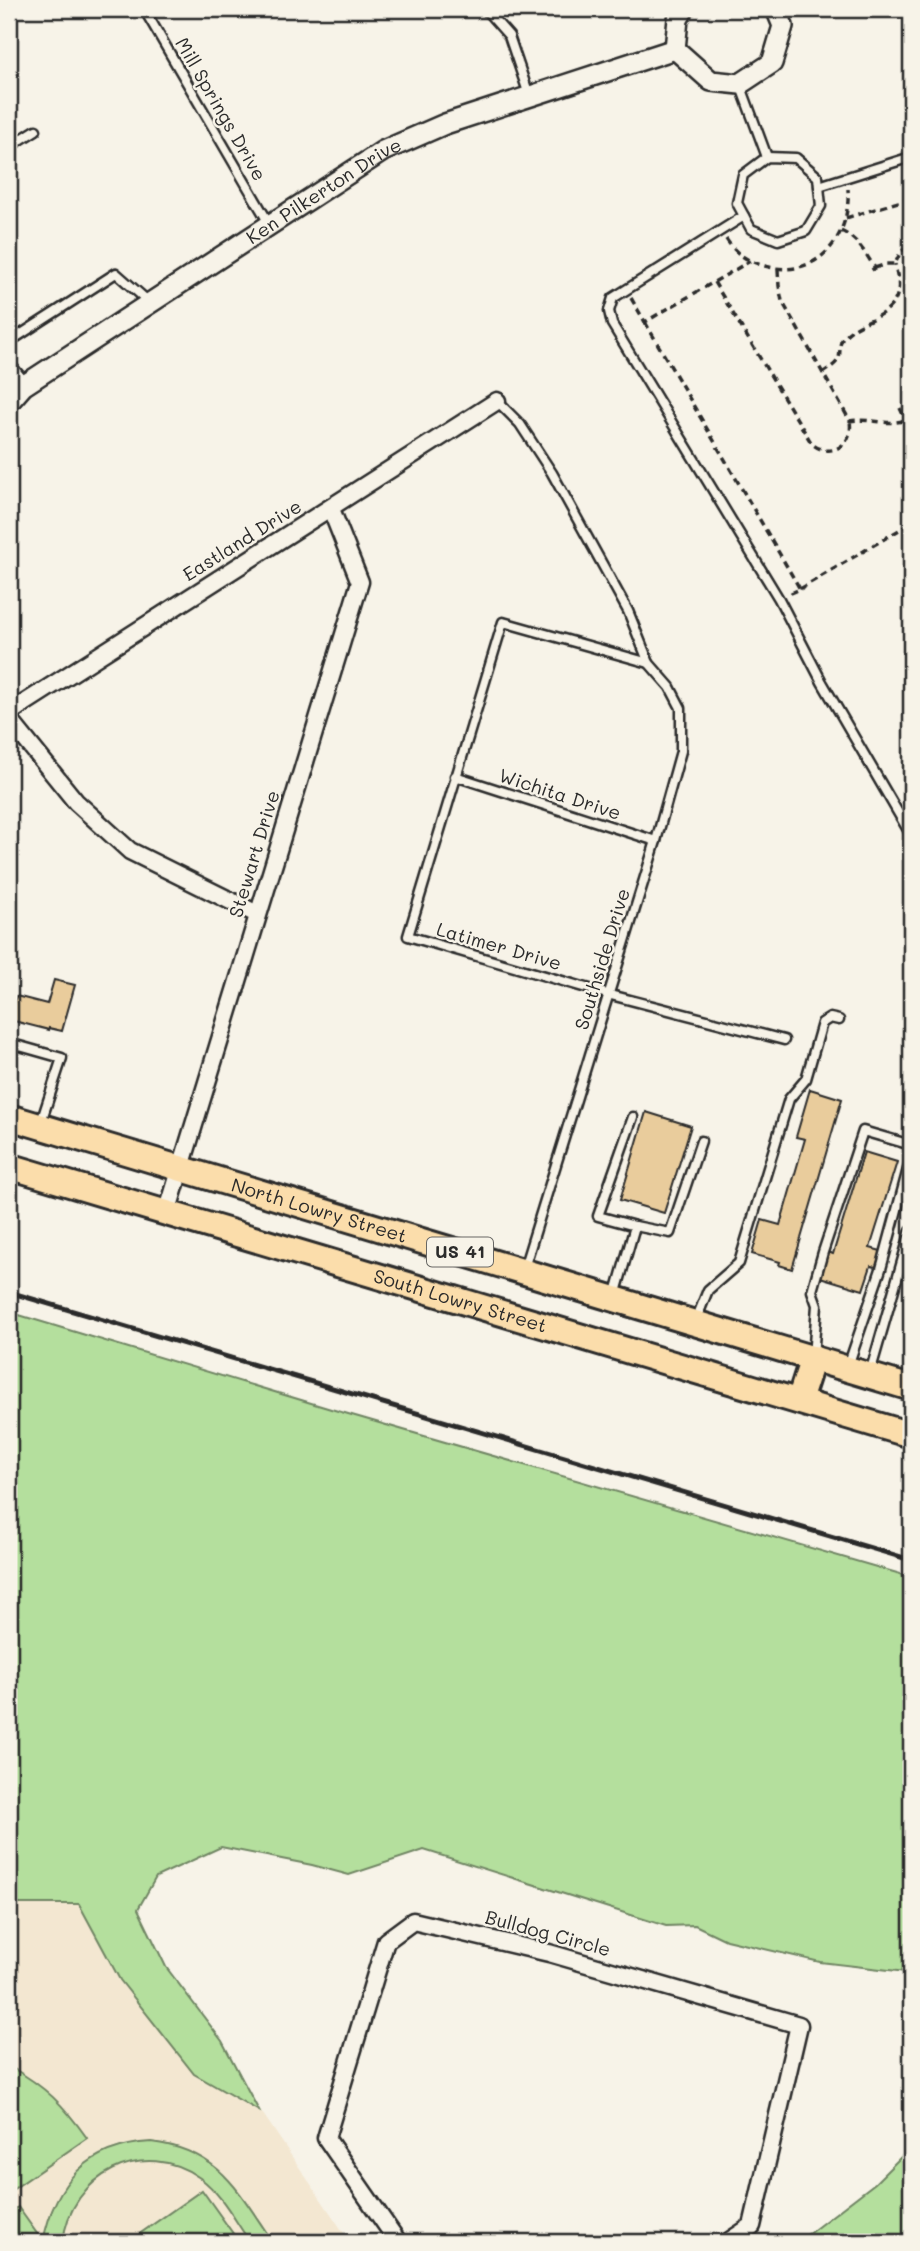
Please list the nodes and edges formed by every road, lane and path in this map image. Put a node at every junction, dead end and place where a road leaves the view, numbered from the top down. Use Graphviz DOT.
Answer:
graph roads {
  1 [pos="144,9"];
  2 [pos="485,9"];
  3 [pos="684,9"];
  4 [pos="782,10"];
  5 [pos="675,49"];
  6 [pos="740,84"];
  7 [pos="530,96"];
  8 [pos="36,130"];
  9 [pos="9,147"];
  10 [pos="767,157"];
  11 [pos="911,157"];
  12 [pos="818,186"];
  13 [pos="911,198"];
  14 [pos="744,216"];
  15 [pos="846,218"];
  16 [pos="270,225"];
  17 [pos="841,232"];
  18 [pos="911,247"];
  19 [pos="750,261"];
  20 [pos="895,264"];
  21 [pos="875,268"];
  22 [pos="778,270"];
  23 [pos="870,271"];
  24 [pos="714,282"];
  25 [pos="626,290"];
  26 [pos="150,303"];
  27 [pos="645,322"];
  28 [pos="9,342"];
  29 [pos="9,369"];
  30 [pos="822,373"];
  31 [pos="23,386"];
  32 [pos="498,401"];
  33 [pos="9,402"];
  34 [pos="900,408"];
  35 [pos="911,417"];
  36 [pos="906,420"];
  37 [pos="850,421"];
  38 [pos="911,432"];
  39 [pos="911,445"];
  40 [pos="331,509"];
  41 [pos="911,523"];
  42 [pos="800,589"];
  43 [pos="779,599"];
  44 [pos="649,663"];
  45 [pos="9,716"];
  46 [pos="455,776"];
  47 [pos="911,835"];
  48 [pos="656,841"];
  49 [pos="257,914"];
  50 [pos="607,994"];
  51 [pos="839,1020"];
  52 [pos="784,1040"];
  53 [pos="9,1043"];
  54 [pos="633,1116"];
  55 [pos="9,1117"];
  56 [pos="40,1126"];
  57 [pos="701,1141"];
  58 [pos="911,1145"];
  59 [pos="911,1158"];
  60 [pos="9,1166"];
  61 [pos="182,1168"];
  62 [pos="167,1213"];
  63 [pos="635,1226"];
  64 [pos="911,1230"];
  65 [pos="523,1271"];
  66 [pos="615,1298"];
  67 [pos="695,1322"];
  68 [pos="813,1357"];
  69 [pos="859,1372"];
  70 [pos="911,1388"];
  71 [pos="799,1401"];
  72 [pos="911,1435"];
  73 [pos="398,2242"];
  74 [pos="729,2242"];
  1 -- 16 [label="lane, Mill Springs Drive"];
  2 -- 7 [label="lane"];
  3 -- 5 [label="street"];
  4 -- 6 [label="street"];
  5 -- 6 [label="street"];
  5 -- 7 [label="street, Ken Pilkerton Drive"];
  6 -- 10 [label="lane"];
  7 -- 16 [label="street, Ken Pilkerton Drive"];
  8 -- 9 [label="lane"];
  10 -- 12 [label="lane"];
  10 -- 14 [label="lane"];
  11 -- 12 [label="lane"];
  12 -- 14 [label="lane"];
  13 -- 15 [label="path"];
  14 -- 25 [label="lane"];
  16 -- 26 [label="street, Ken Pilkerton Drive"];
  17 -- 21 [label="path"];
  18 -- 20 [label="path"];
  19 -- 24 [label="path"];
  20 -- 21 [label="path"];
  20 -- 30 [label="path"];
  21 -- 23 [label="path"];
  22 -- 30 [label="path"];
  24 -- 27 [label="path"];
  24 -- 37 [label="path"];
  25 -- 27 [label="path"];
  25 -- 43 [label="lane"];
  26 -- 28 [label="lane"];
  26 -- 31 [label="street, Ken Pilkerton Drive"];
  27 -- 42 [label="path"];
  29 -- 31 [label="street"];
  30 -- 37 [label="path"];
  31 -- 33 [label="street, Ken Pilkerton Drive"];
  32 -- 40 [label="street, Eastland Drive"];
  32 -- 44 [label="lane, Southside Drive"];
  34 -- 36 [label="path"];
  35 -- 36 [label="path"];
  36 -- 37 [label="path"];
  36 -- 38 [label="path"];
  38 -- 39 [label="path"];
  40 -- 45 [label="street, Eastland Drive"];
  40 -- 49 [label="street, Stewart Drive"];
  41 -- 42 [label="path"];
  42 -- 43 [label="path"];
  43 -- 47 [label="lane"];
  44 -- 46 [label="lane"];
  44 -- 48 [label="lane, Southside Drive"];
  45 -- 49 [label="street"];
  46 -- 48 [label="lane, Wichita Drive"];
  46 -- 50 [label="lane, Latimer Drive"];
  48 -- 50 [label="lane, Southside Drive"];
  49 -- 61 [label="street, Stewart Drive"];
  50 -- 52 [label="lane, Latimer Drive"];
  50 -- 65 [label="lane, Southside Drive"];
  51 -- 67 [label="lane"];
  53 -- 56 [label="lane"];
  54 -- 63 [label="lane"];
  55 -- 56 [label="main road, North Lowry Street / US 41"];
  56 -- 61 [label="main road, North Lowry Street / US 41"];
  57 -- 63 [label="lane"];
  58 -- 68 [label="lane"];
  59 -- 69 [label="lane"];
  60 -- 62 [label="main road, South Lowry Street / US 41"];
  61 -- 62 [label="street, Stewart Drive"];
  61 -- 65 [label="main road, North Lowry Street / US 41"];
  62 -- 71 [label="main road, South Lowry Street / US 41"];
  63 -- 66 [label="lane"];
  64 -- 69 [label="lane"];
  65 -- 66 [label="main road, North Lowry Street / US 41"];
  66 -- 67 [label="main road, North Lowry Street / US 41"];
  67 -- 68 [label="main road, North Lowry Street / US 41"];
  68 -- 69 [label="main road, North Lowry Street / US 41"];
  68 -- 71 [label="main road"];
  69 -- 70 [label="main road, North Lowry Street / US 41"];
  71 -- 72 [label="main road, South Lowry Street / US 41"];
  73 -- 74 [label="street, Bulldog Circle"];
}
